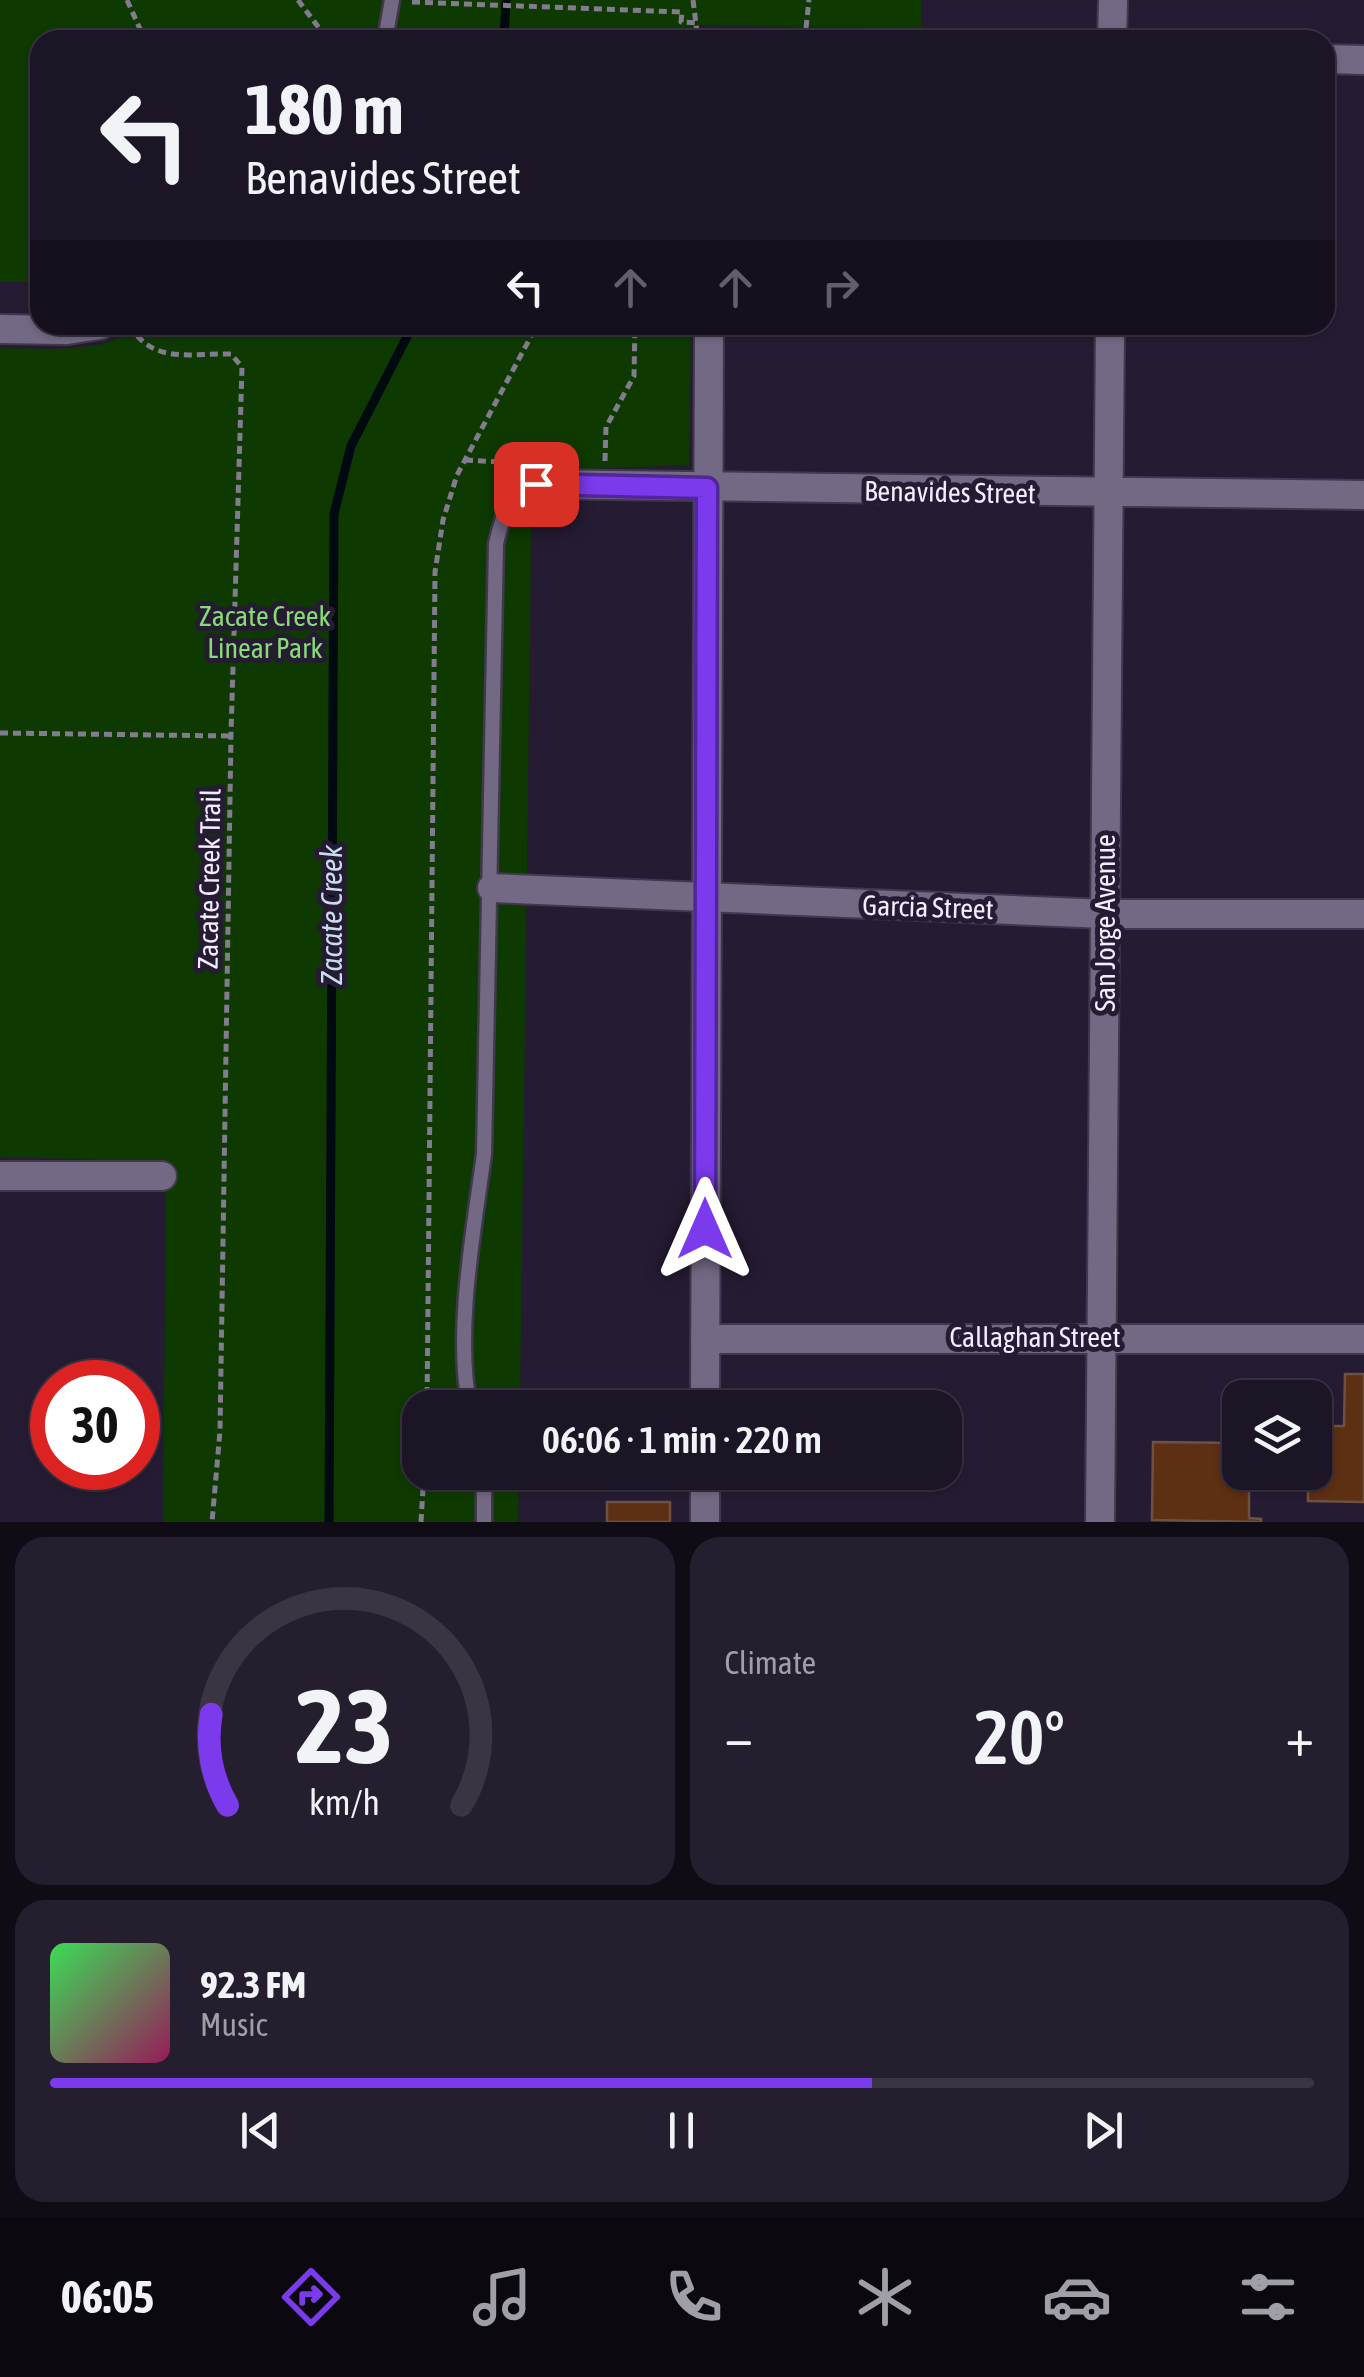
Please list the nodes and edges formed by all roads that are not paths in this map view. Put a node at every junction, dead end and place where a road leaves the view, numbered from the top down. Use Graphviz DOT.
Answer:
graph roads {
  1 [pos="392,0"];
  2 [pos="1113,0"];
  3 [pos="387,30"];
  4 [pos="1112,30"];
  5 [pos="1335,59"];
  6 [pos="1364,60"];
  7 [pos="0,330"];
  8 [pos="30,330"];
  9 [pos="709,335"];
  10 [pos="1110,335"];
  11 [pos="533,474"];
  12 [pos="707,488"];
  13 [pos="1108,494"];
  14 [pos="1364,495"];
  15 [pos="492,888"];
  16 [pos="706,898"];
  17 [pos="1105,914"];
  18 [pos="1364,914"];
  19 [pos="0,1176"];
  20 [pos="162,1176"];
  21 [pos="1102,1336"];
  22 [pos="1364,1339"];
  23 [pos="705,1340"];
  24 [pos="466,1390"];
  25 [pos="705,1390"];
  26 [pos="484,1490"];
  27 [pos="705,1490"];
  28 [pos="484,1522"];
  29 [pos="705,1522"];
  30 [pos="1100,1522"];
  1 -- 3 [label="lane"];
  2 -- 4 [label="street"];
  5 -- 6 [label="street"];
  7 -- 8 [label="street"];
  9 -- 12 [label="street"];
  10 -- 13 [label="street, San Jorge Avenue"];
  11 -- 12 [label="street, Benavides Street"];
  11 -- 15 [label="lane"];
  12 -- 13 [label="street, Benavides Street"];
  12 -- 16 [label="street"];
  13 -- 14 [label="street, Benavides Street"];
  13 -- 17 [label="street, San Jorge Avenue"];
  15 -- 16 [label="street, Garcia Street"];
  15 -- 24 [label="lane"];
  16 -- 17 [label="street, Garcia Street"];
  16 -- 23 [label="street"];
  17 -- 18 [label="street, Garcia Street"];
  17 -- 21 [label="street, San Jorge Avenue"];
  19 -- 20 [label="street"];
  21 -- 22 [label="street, Callaghan Street"];
  21 -- 23 [label="street, Callaghan Street"];
  21 -- 30 [label="street, San Jorge Avenue"];
  23 -- 25 [label="street"];
  26 -- 28 [label="lane"];
  27 -- 29 [label="street"];
}
